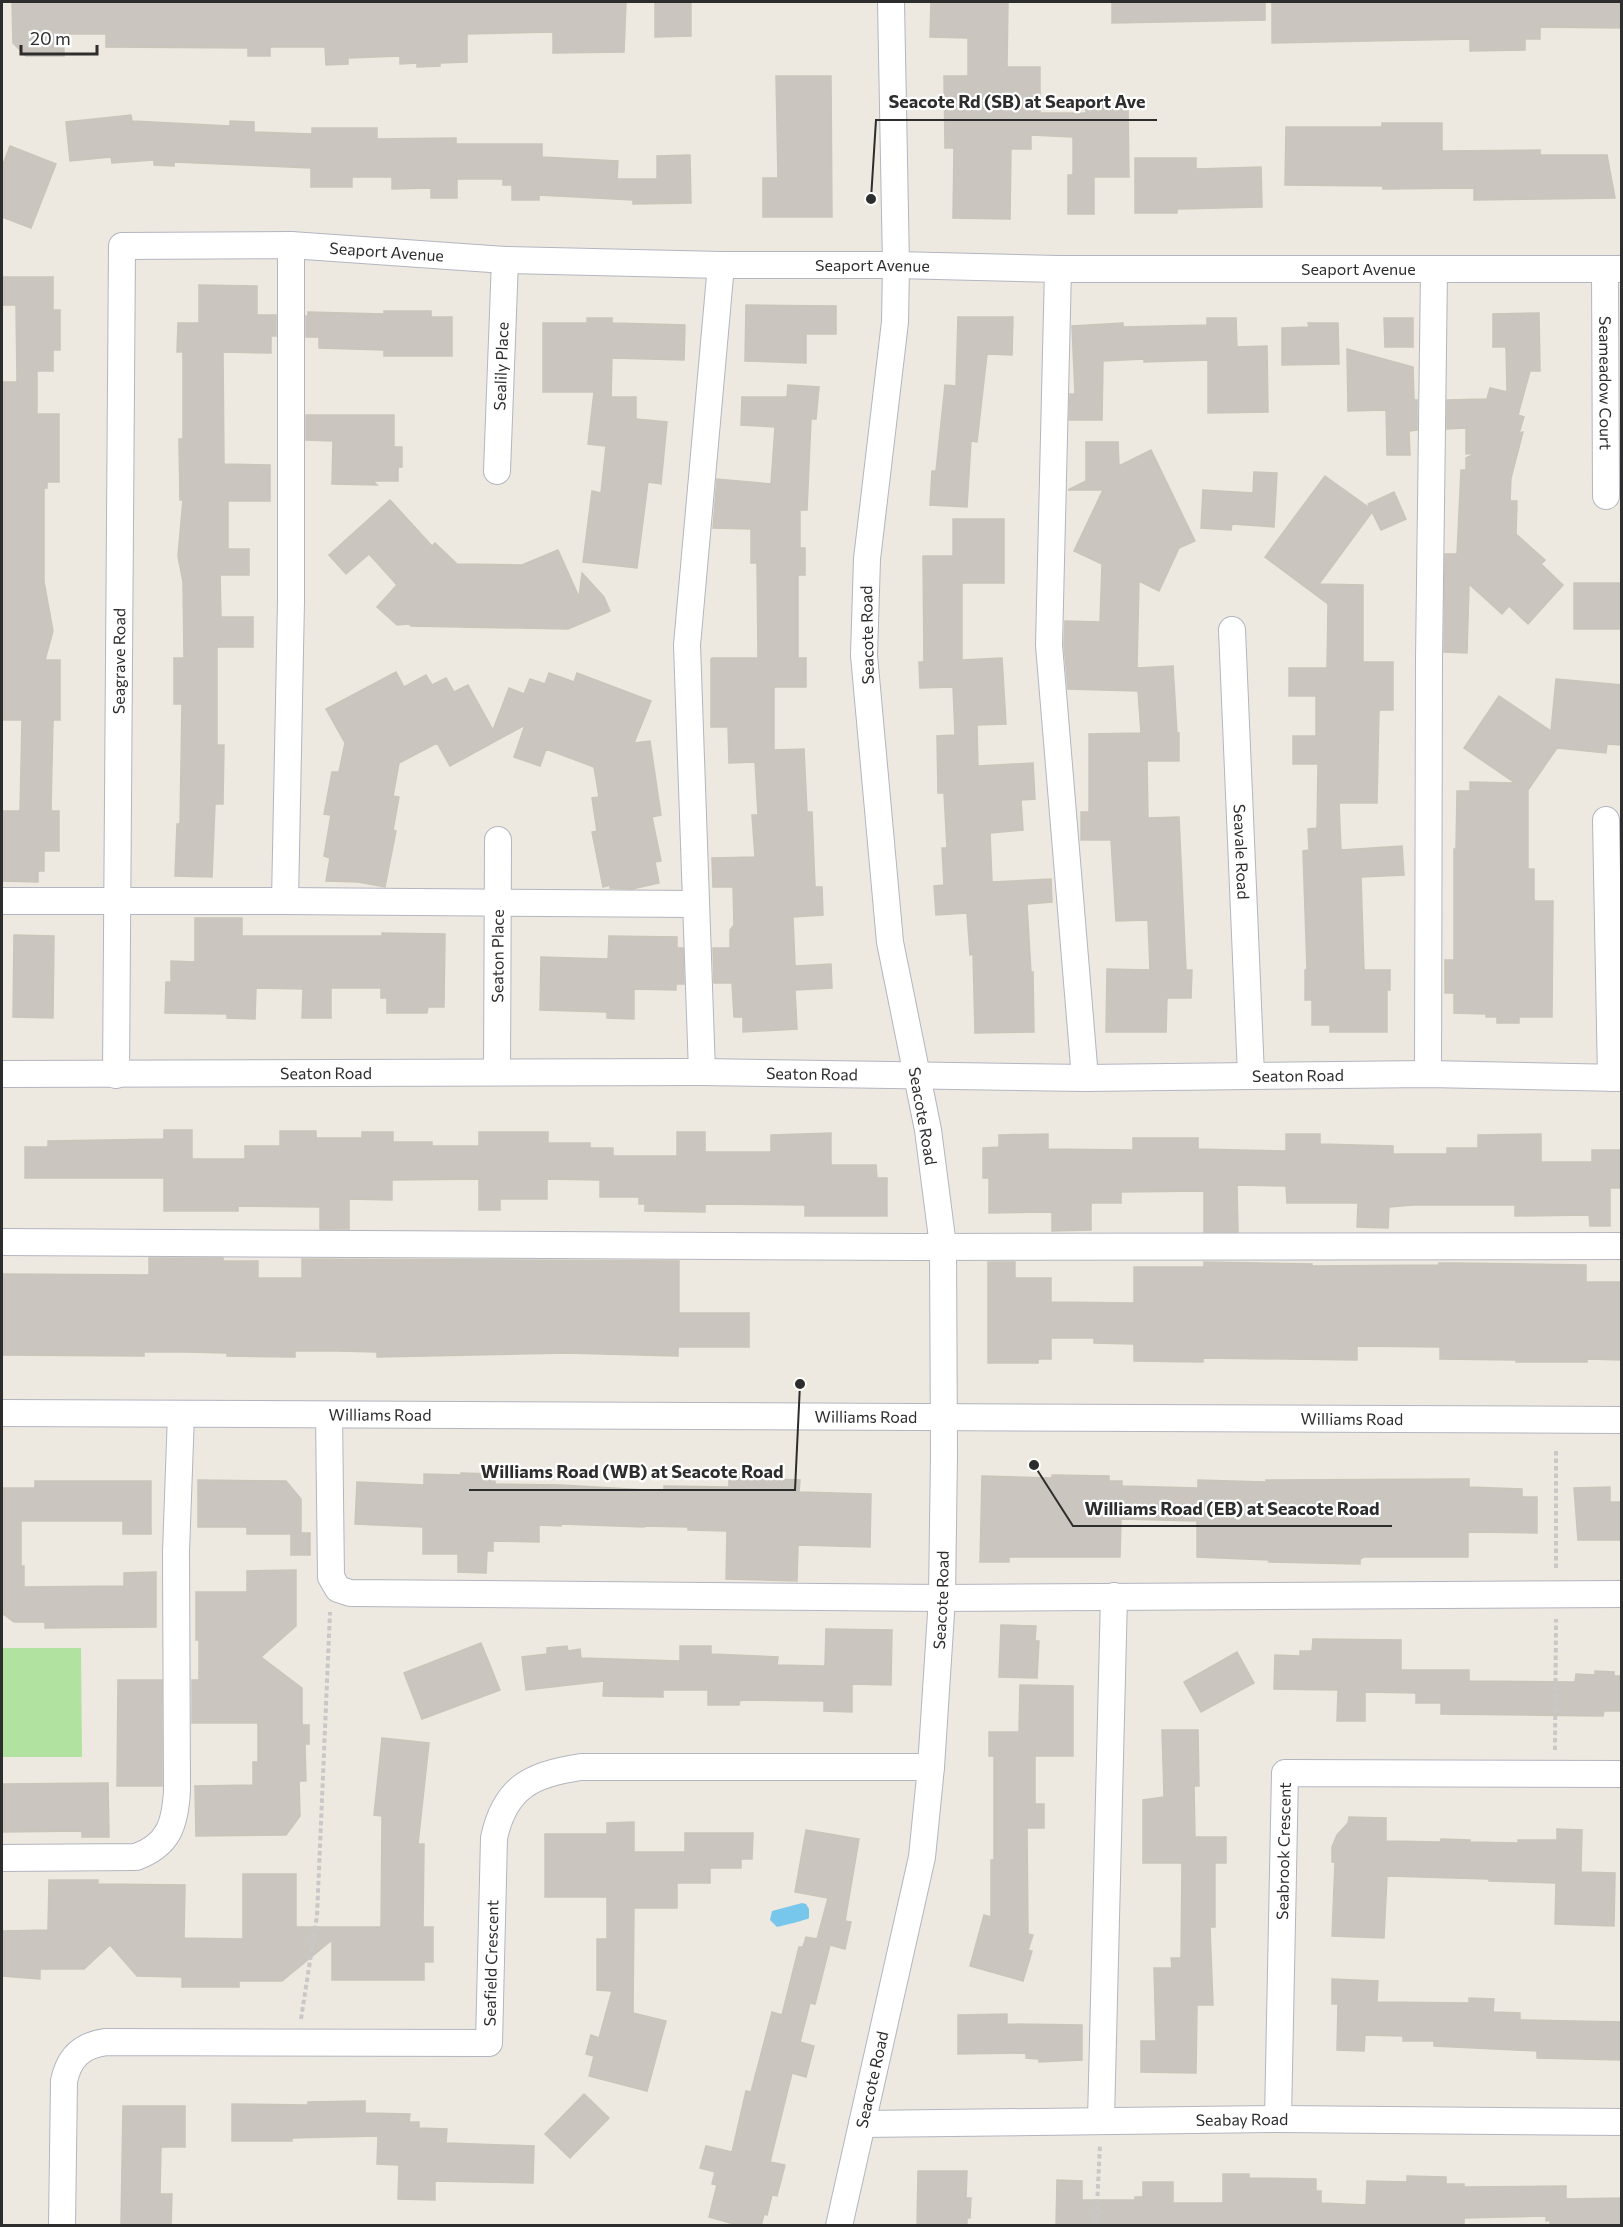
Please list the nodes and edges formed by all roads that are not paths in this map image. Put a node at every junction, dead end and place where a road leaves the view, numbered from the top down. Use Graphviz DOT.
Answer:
graph roads {
  1 [pos="891,2"];
  2 [pos="291,245"];
  3 [pos="122,246"];
  4 [pos="506,260"];
  5 [pos="721,265"];
  6 [pos="896,265"];
  7 [pos="1058,269"];
  8 [pos="1613,269"];
  9 [pos="1434,270"];
  10 [pos="497,471"];
  11 [pos="1605,496"];
  12 [pos="1232,630"];
  13 [pos="1605,820"];
  14 [pos="498,840"];
  15 [pos="2,901"];
  16 [pos="117,901"];
  17 [pos="285,901"];
  18 [pos="498,903"];
  19 [pos="695,904"];
  20 [pos="497,1072"];
  21 [pos="702,1072"];
  22 [pos="2,1074"];
  23 [pos="1428,1074"];
  24 [pos="116,1075"];
  25 [pos="1251,1075"];
  26 [pos="916,1076"];
  27 [pos="1085,1077"];
  28 [pos="1616,1078"];
  29 [pos="2,1242"];
  30 [pos="943,1246"];
  31 [pos="1622,1246"];
  32 [pos="2,1413"];
  33 [pos="181,1414"];
  34 [pos="328,1415"];
  35 [pos="944,1416"];
  36 [pos="1622,1419"];
  37 [pos="1622,1594"];
  38 [pos="1114,1596"];
  39 [pos="942,1598"];
  40 [pos="931,1767"];
  41 [pos="1622,1774"];
  42 [pos="2,1858"];
  43 [pos="1278,2119"];
  44 [pos="1101,2120"];
  45 [pos="1622,2122"];
  46 [pos="862,2124"];
  47 [pos="62,2226"];
  48 [pos="839,2226"];
  1 -- 6 [label="street, Seacote Road"];
  2 -- 3 [label="street, Seaport Avenue"];
  2 -- 4 [label="street, Seaport Avenue"];
  2 -- 17 [label="street"];
  3 -- 16 [label="street, Seagrave Road"];
  4 -- 5 [label="street, Seaport Avenue"];
  4 -- 10 [label="street, Sealily Place"];
  5 -- 6 [label="street, Seaport Avenue"];
  5 -- 19 [label="street"];
  6 -- 7 [label="street, Seaport Avenue"];
  6 -- 26 [label="street, Seacote Road"];
  7 -- 9 [label="street, Seaport Avenue"];
  7 -- 27 [label="street"];
  8 -- 9 [label="street, Seaport Avenue"];
  8 -- 11 [label="street, Seameadow Court"];
  9 -- 23 [label="street"];
  12 -- 25 [label="street, Seavale Road"];
  13 -- 28 [label="street"];
  14 -- 18 [label="street, Seaton Place"];
  15 -- 16 [label="street"];
  16 -- 17 [label="street"];
  16 -- 24 [label="street, Seagrave Road"];
  17 -- 18 [label="street"];
  18 -- 19 [label="street"];
  18 -- 20 [label="street, Seaton Place"];
  19 -- 21 [label="street"];
  20 -- 21 [label="street, Seaton Road"];
  20 -- 24 [label="street, Seaton Road"];
  21 -- 26 [label="street, Seaton Road"];
  22 -- 24 [label="street, Seaton Road"];
  23 -- 25 [label="street, Seaton Road"];
  23 -- 28 [label="street, Seaton Road"];
  25 -- 27 [label="street, Seaton Road"];
  26 -- 27 [label="street, Seaton Road"];
  26 -- 30 [label="street, Seacote Road"];
  29 -- 30 [label="street"];
  30 -- 31 [label="street"];
  30 -- 35 [label="street, Seacote Road"];
  32 -- 33 [label="street, Williams Road"];
  33 -- 34 [label="street, Williams Road"];
  33 -- 42 [label="street"];
  34 -- 35 [label="street, Williams Road"];
  34 -- 39 [label="street"];
  35 -- 36 [label="street, Williams Road"];
  35 -- 39 [label="street, Seacote Road"];
  37 -- 38 [label="street"];
  38 -- 39 [label="street"];
  38 -- 44 [label="street"];
  39 -- 40 [label="street, Seacote Road"];
  40 -- 46 [label="street, Seacote Road"];
  40 -- 47 [label="street, Seafield Crescent"];
  41 -- 43 [label="street, Seabrook Crescent"];
  43 -- 44 [label="street, Seabay Road"];
  43 -- 45 [label="street, Seabay Road"];
  44 -- 46 [label="street, Seabay Road"];
  46 -- 48 [label="street, Seacote Road"];
}
